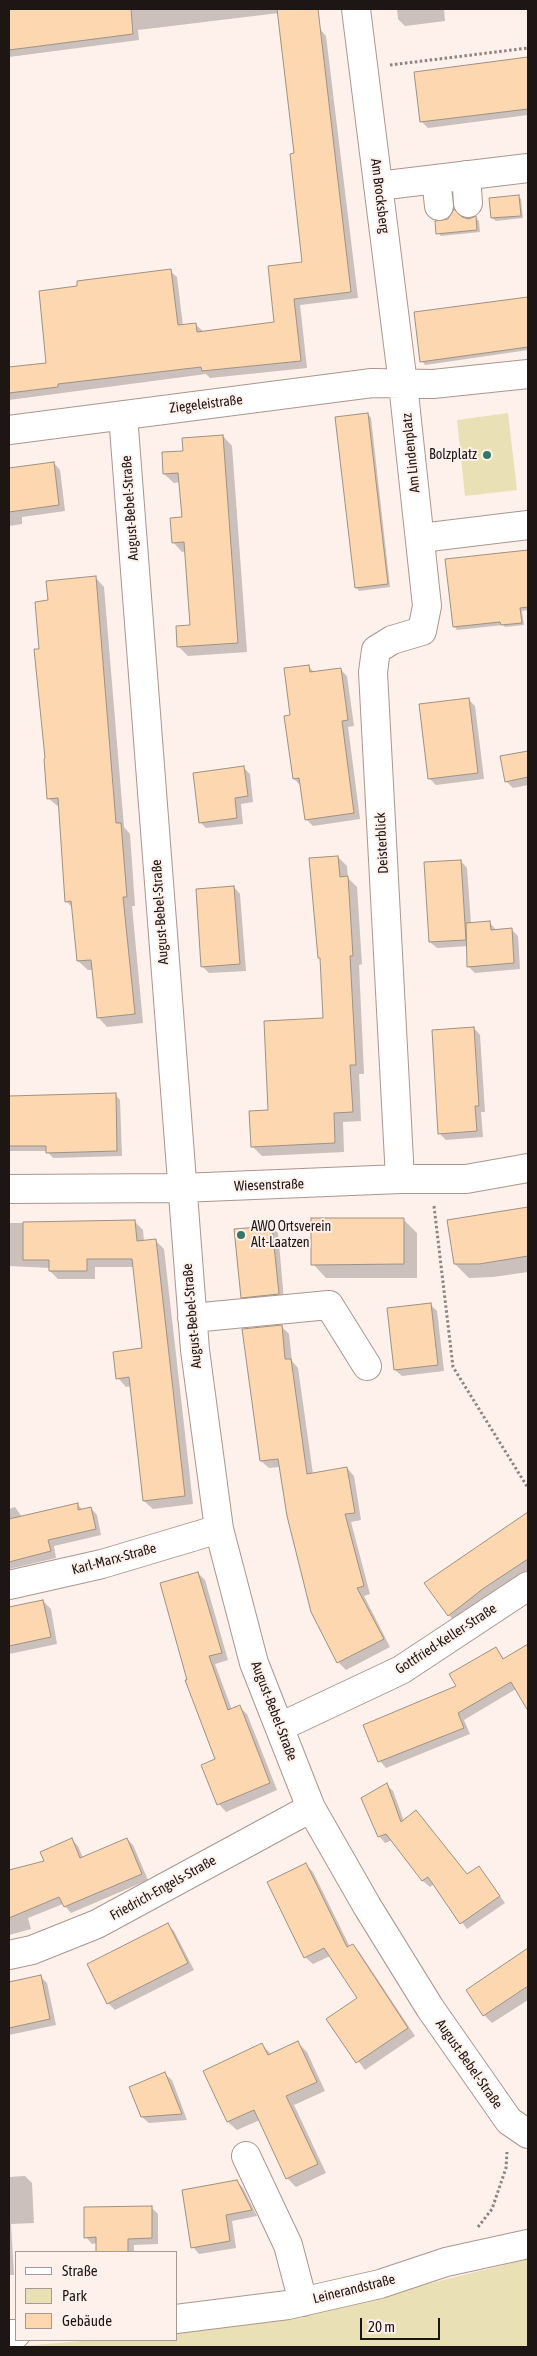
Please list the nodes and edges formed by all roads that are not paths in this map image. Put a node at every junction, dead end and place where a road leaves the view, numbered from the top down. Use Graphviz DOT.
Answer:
graph roads {
  1 [pos="356,9"];
  2 [pos="528,168"];
  3 [pos="466,175"];
  4 [pos="436,179"];
  5 [pos="378,186"];
  6 [pos="468,203"];
  7 [pos="439,206"];
  8 [pos="528,374"];
  9 [pos="403,384"];
  10 [pos="123,415"];
  11 [pos="9,430"];
  12 [pos="528,525"];
  13 [pos="421,538"];
  14 [pos="528,1168"];
  15 [pos="400,1179"];
  16 [pos="181,1188"];
  17 [pos="9,1189"];
  18 [pos="192,1318"];
  19 [pos="367,1366"];
  20 [pos="219,1528"];
  21 [pos="9,1585"];
  22 [pos="528,1586"];
  23 [pos="280,1726"];
  24 [pos="311,1808"];
  25 [pos="9,1955"];
  26 [pos="519,2128"];
  27 [pos="246,2156"];
  28 [pos="528,2244"];
  29 [pos="303,2302"];
  30 [pos="178,2319"];
  1 -- 5 [label="street, Am Brocksberg"];
  2 -- 3 [label="street"];
  3 -- 4 [label="street"];
  3 -- 6 [label="street"];
  4 -- 5 [label="street"];
  4 -- 7 [label="street"];
  5 -- 9 [label="street, Am Brocksberg"];
  8 -- 9 [label="street"];
  9 -- 10 [label="street, Ziegeleistraße"];
  9 -- 13 [label="street, Am Lindenplatz"];
  10 -- 11 [label="street, Ziegeleistraße"];
  10 -- 16 [label="street, August-Bebel-Straße"];
  12 -- 13 [label="street"];
  13 -- 15 [label="street, Deisterblick"];
  14 -- 15 [label="street, Wiesenstraße"];
  15 -- 16 [label="street, Wiesenstraße"];
  16 -- 17 [label="street, Wiesenstraße"];
  16 -- 18 [label="street, August-Bebel-Straße"];
  18 -- 19 [label="street"];
  18 -- 20 [label="street, August-Bebel-Straße"];
  20 -- 21 [label="street, Karl-Marx-Straße"];
  20 -- 23 [label="street, August-Bebel-Straße"];
  22 -- 23 [label="street, Gottfried-Keller-Straße"];
  23 -- 24 [label="street, August-Bebel-Straße"];
  24 -- 25 [label="street, Friedrich-Engels-Straße"];
  24 -- 26 [label="street, August-Bebel-Straße"];
  27 -- 29 [label="street"];
  28 -- 29 [label="street, Leinerandstraße"];
  29 -- 30 [label="street, Leinerandstraße"];
}
